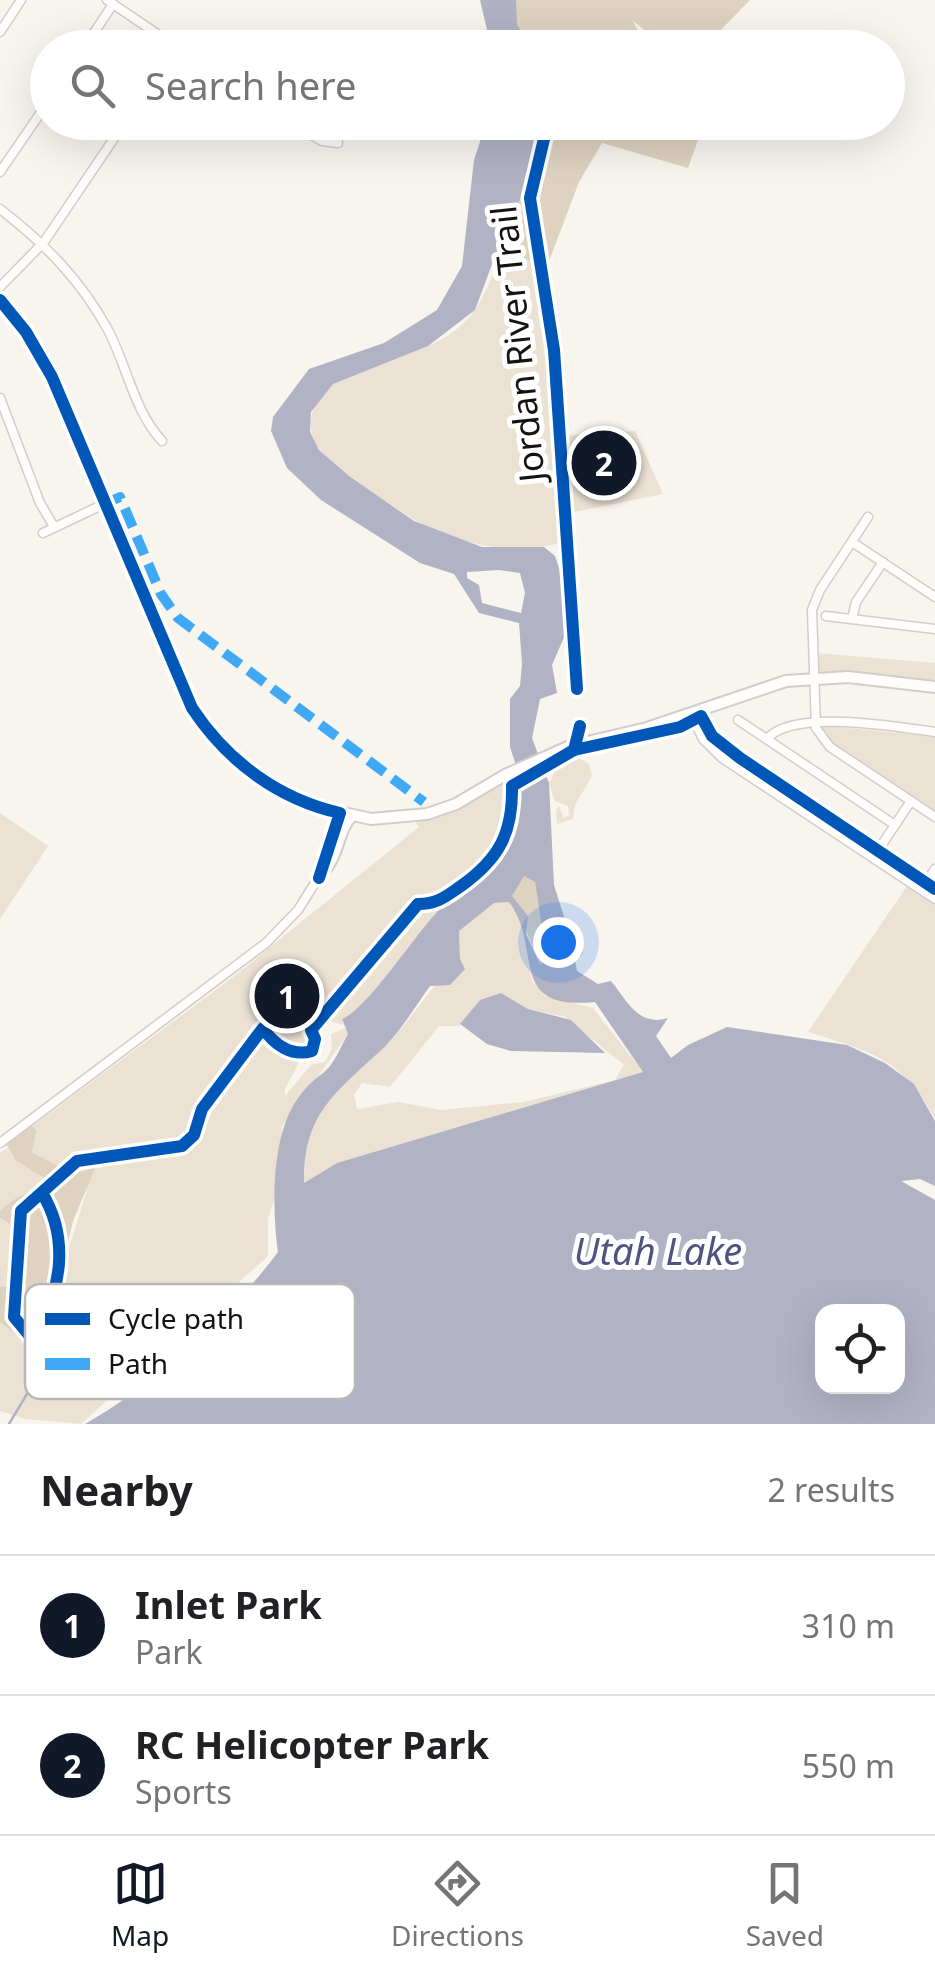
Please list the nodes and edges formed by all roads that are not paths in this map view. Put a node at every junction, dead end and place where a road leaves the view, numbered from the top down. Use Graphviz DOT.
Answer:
graph roads {
  1 [pos="21,0"];
  2 [pos="110,2"];
  3 [pos="94,30"];
  4 [pos="151,30"];
  5 [pos="0,32"];
  6 [pos="30,128"];
  7 [pos="113,140"];
  8 [pos="322,140"];
  9 [pos="338,143"];
  10 [pos="0,172"];
  11 [pos="0,208"];
  12 [pos="44,242"];
  13 [pos="0,287"];
  14 [pos="0,300"];
  15 [pos="0,398"];
  16 [pos="162,441"];
  17 [pos="104,504"];
  18 [pos="868,517"];
  19 [pos="51,520"];
  20 [pos="43,533"];
  21 [pos="852,542"];
  22 [pos="883,562"];
  23 [pos="935,597"];
  24 [pos="826,616"];
  25 [pos="852,619"];
  26 [pos="935,629"];
  27 [pos="813,678"];
  28 [pos="935,687"];
  29 [pos="738,694"];
  30 [pos="690,713"];
  31 [pos="738,720"];
  32 [pos="815,724"];
  33 [pos="628,731"];
  34 [pos="935,732"];
  35 [pos="767,739"];
  36 [pos="911,801"];
  37 [pos="346,815"];
  38 [pos="935,817"];
  39 [pos="895,825"];
  40 [pos="883,843"];
  41 [pos="320,876"];
  42 [pos="935,899"];
  43 [pos="2,1137"];
  1 -- 5 [label="street"];
  2 -- 3 [label="street"];
  2 -- 4 [label="street"];
  6 -- 10 [label="street"];
  7 -- 12 [label="street"];
  8 -- 9 [label="street"];
  11 -- 12 [label="street"];
  12 -- 13 [label="street"];
  12 -- 16 [label="street"];
  14 -- 17 [label="main road"];
  15 -- 19 [label="street"];
  17 -- 19 [label="street"];
  17 -- 37 [label="main road"];
  18 -- 21 [label="street"];
  19 -- 20 [label="street"];
  21 -- 22 [label="street"];
  21 -- 27 [label="street"];
  22 -- 23 [label="street"];
  22 -- 25 [label="street"];
  24 -- 25 [label="street"];
  25 -- 26 [label="street"];
  27 -- 28 [label="main road"];
  27 -- 29 [label="main road"];
  27 -- 32 [label="street"];
  29 -- 30 [label="main road"];
  29 -- 33 [label="main road"];
  30 -- 33 [label="main road"];
  30 -- 42 [label="street"];
  31 -- 35 [label="street"];
  32 -- 34 [label="street"];
  32 -- 35 [label="street"];
  32 -- 36 [label="street"];
  33 -- 37 [label="main road"];
  35 -- 39 [label="street"];
  36 -- 38 [label="street"];
  36 -- 39 [label="street"];
  37 -- 41 [label="main road"];
  39 -- 40 [label="street"];
  41 -- 43 [label="street"];
}
